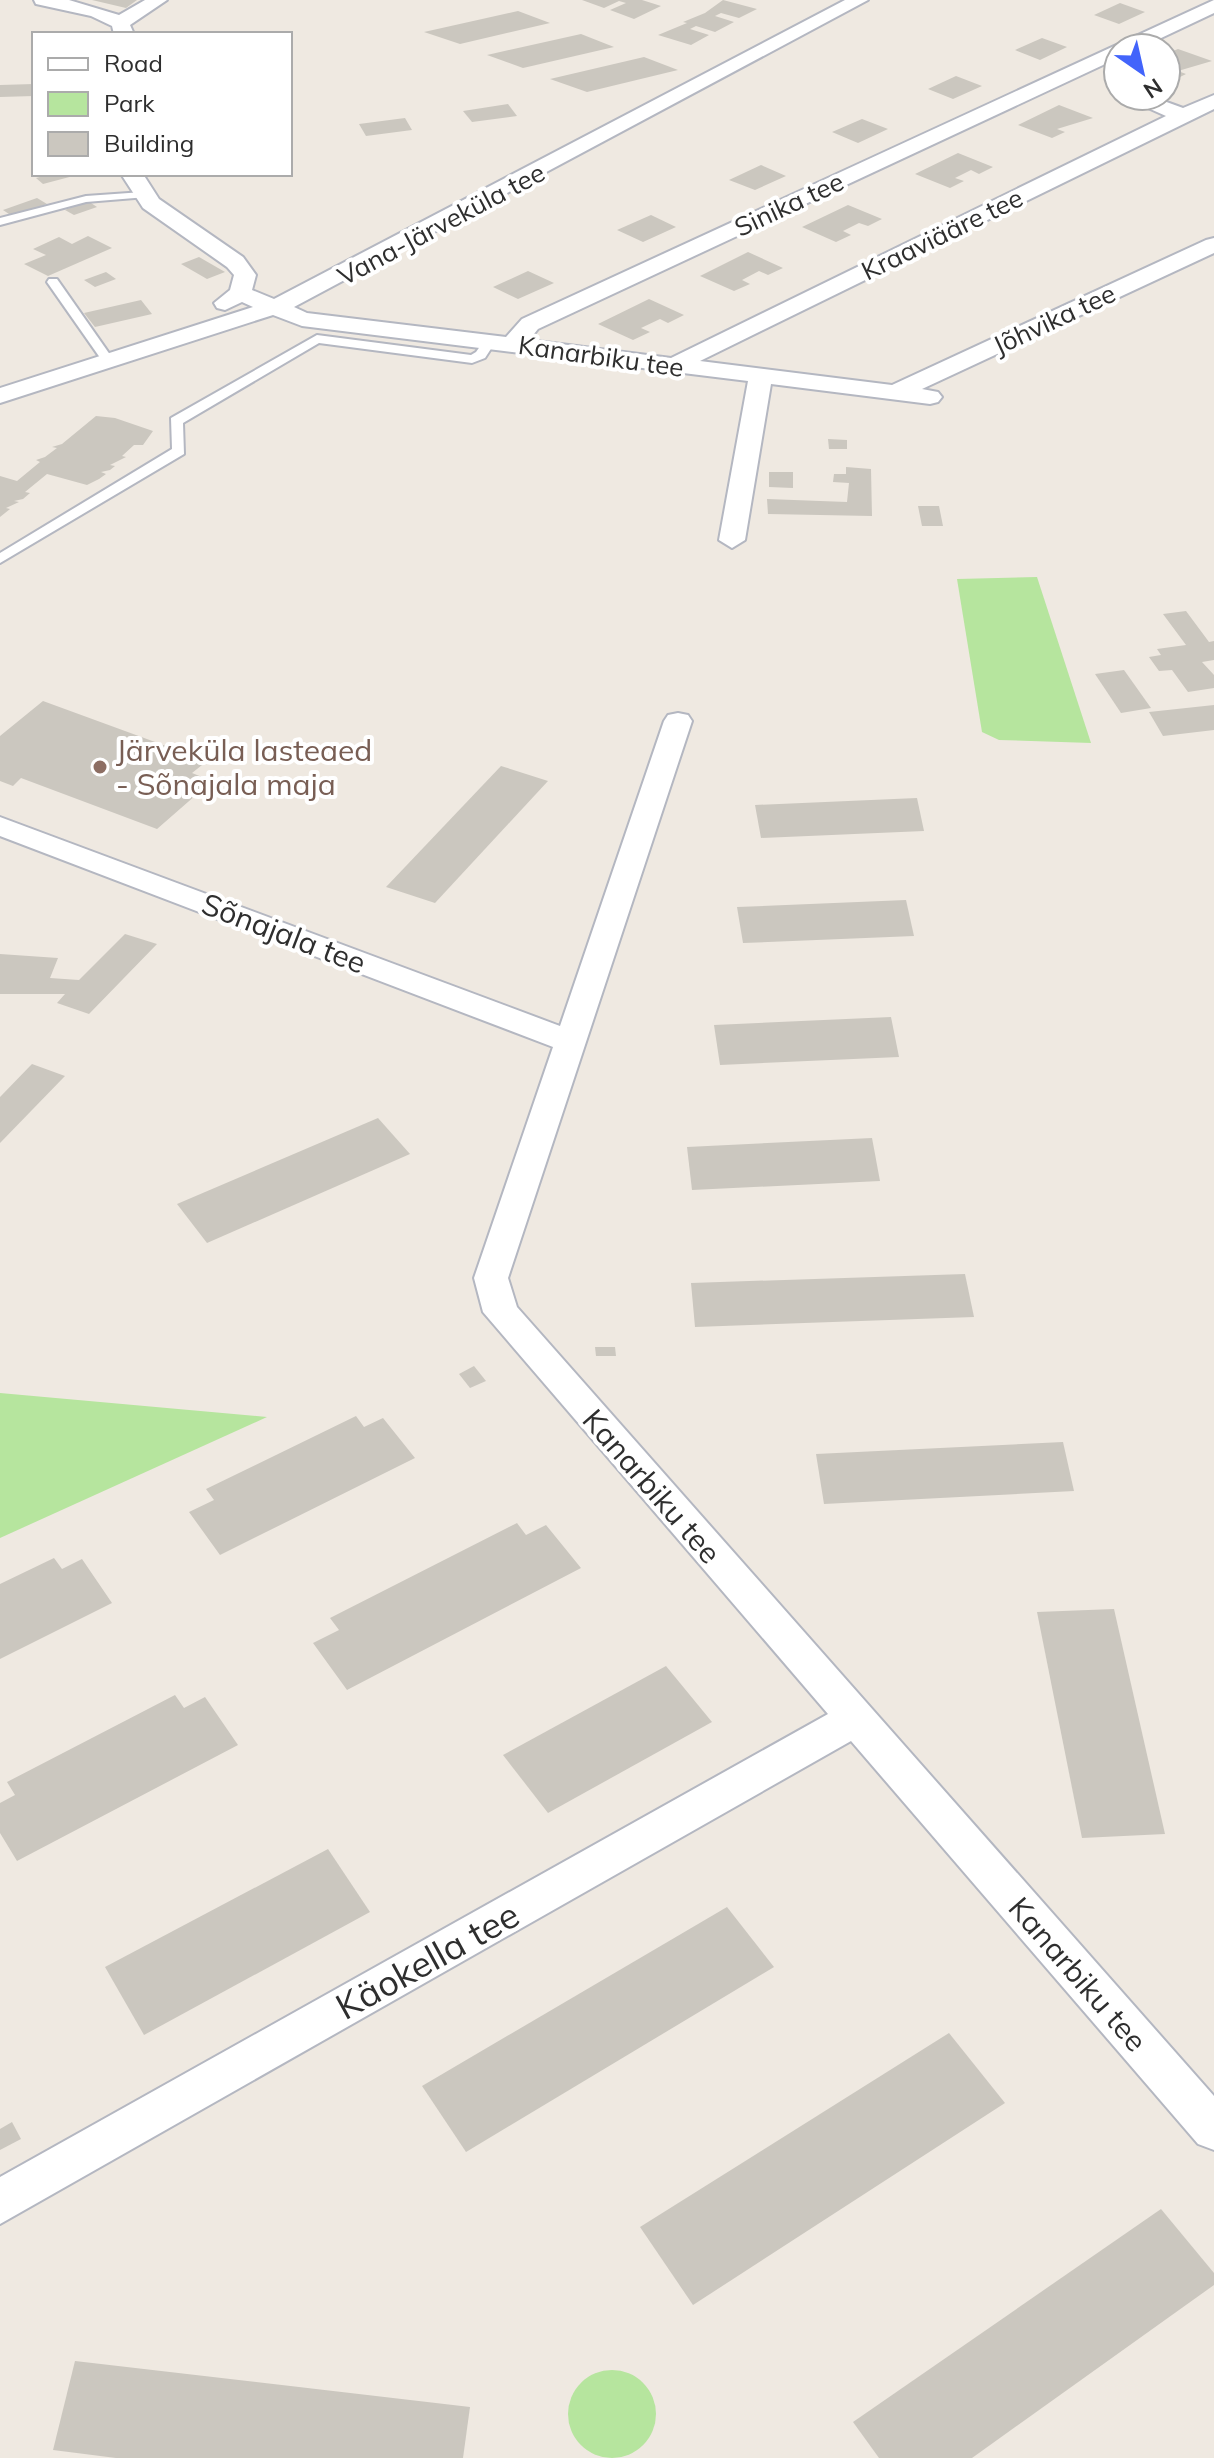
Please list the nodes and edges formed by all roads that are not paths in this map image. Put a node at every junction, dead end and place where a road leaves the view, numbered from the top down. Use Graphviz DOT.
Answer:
graph roads {
  1 [pos="43,0"];
  2 [pos="158,0"];
  3 [pos="859,0"];
  4 [pos="1214,6"];
  5 [pos="122,28"];
  6 [pos="1158,32"];
  7 [pos="1102,58"];
  8 [pos="1070,73"];
  9 [pos="1102,85"];
  10 [pos="1214,101"];
  11 [pos="1173,112"];
  12 [pos="1184,116"];
  13 [pos="133,176"];
  14 [pos="143,195"];
  15 [pos="0,222"];
  16 [pos="1214,245"];
  17 [pos="53,282"];
  18 [pos="240,293"];
  19 [pos="275,307"];
  20 [pos="168,342"];
  21 [pos="502,342"];
  22 [pos="107,359"];
  23 [pos="670,367"];
  24 [pos="760,379"];
  25 [pos="893,393"];
  26 [pos="0,396"];
  27 [pos="930,397"];
  28 [pos="732,540"];
  29 [pos="0,559"];
  30 [pos="678,721"];
  31 [pos="0,826"];
  32 [pos="569,1041"];
  33 [pos="854,1719"];
  34 [pos="1214,2129"];
  35 [pos="0,2202"];
  1 -- 5 [label="street"];
  2 -- 5 [label="street"];
  3 -- 19 [label="street, Vana-Järveküla tee"];
  4 -- 6 [label="street"];
  7 -- 8 [label="street, Sinika tee"];
  8 -- 9 [label="street"];
  8 -- 21 [label="street, Sinika tee"];
  10 -- 12 [label="street, Kraaviääre tee"];
  11 -- 12 [label="street"];
  12 -- 23 [label="street, Kraaviääre tee"];
  13 -- 14 [label="street"];
  14 -- 15 [label="lane"];
  14 -- 18 [label="street"];
  16 -- 25 [label="street, Jõhvika tee"];
  17 -- 22 [label="lane"];
  18 -- 19 [label="street, Kanarbiku tee"];
  18 -- 20 [label="street"];
  19 -- 20 [label="street, Vana-Järveküla tee"];
  19 -- 21 [label="street, Kanarbiku tee"];
  20 -- 22 [label="street, Vana-Järveküla tee"];
  21 -- 23 [label="street, Kanarbiku tee"];
  21 -- 29 [label="lane"];
  22 -- 26 [label="street, Vana-Järveküla tee"];
  23 -- 24 [label="street, Kanarbiku tee"];
  24 -- 25 [label="street, Kanarbiku tee"];
  24 -- 28 [label="street"];
  25 -- 27 [label="street, Kanarbiku tee"];
  30 -- 32 [label="street, Kanarbiku tee"];
  31 -- 32 [label="street, Sõnajala tee"];
  32 -- 33 [label="street, Kanarbiku tee"];
  33 -- 34 [label="street, Kanarbiku tee"];
  33 -- 35 [label="street, Käokella tee"];
}
